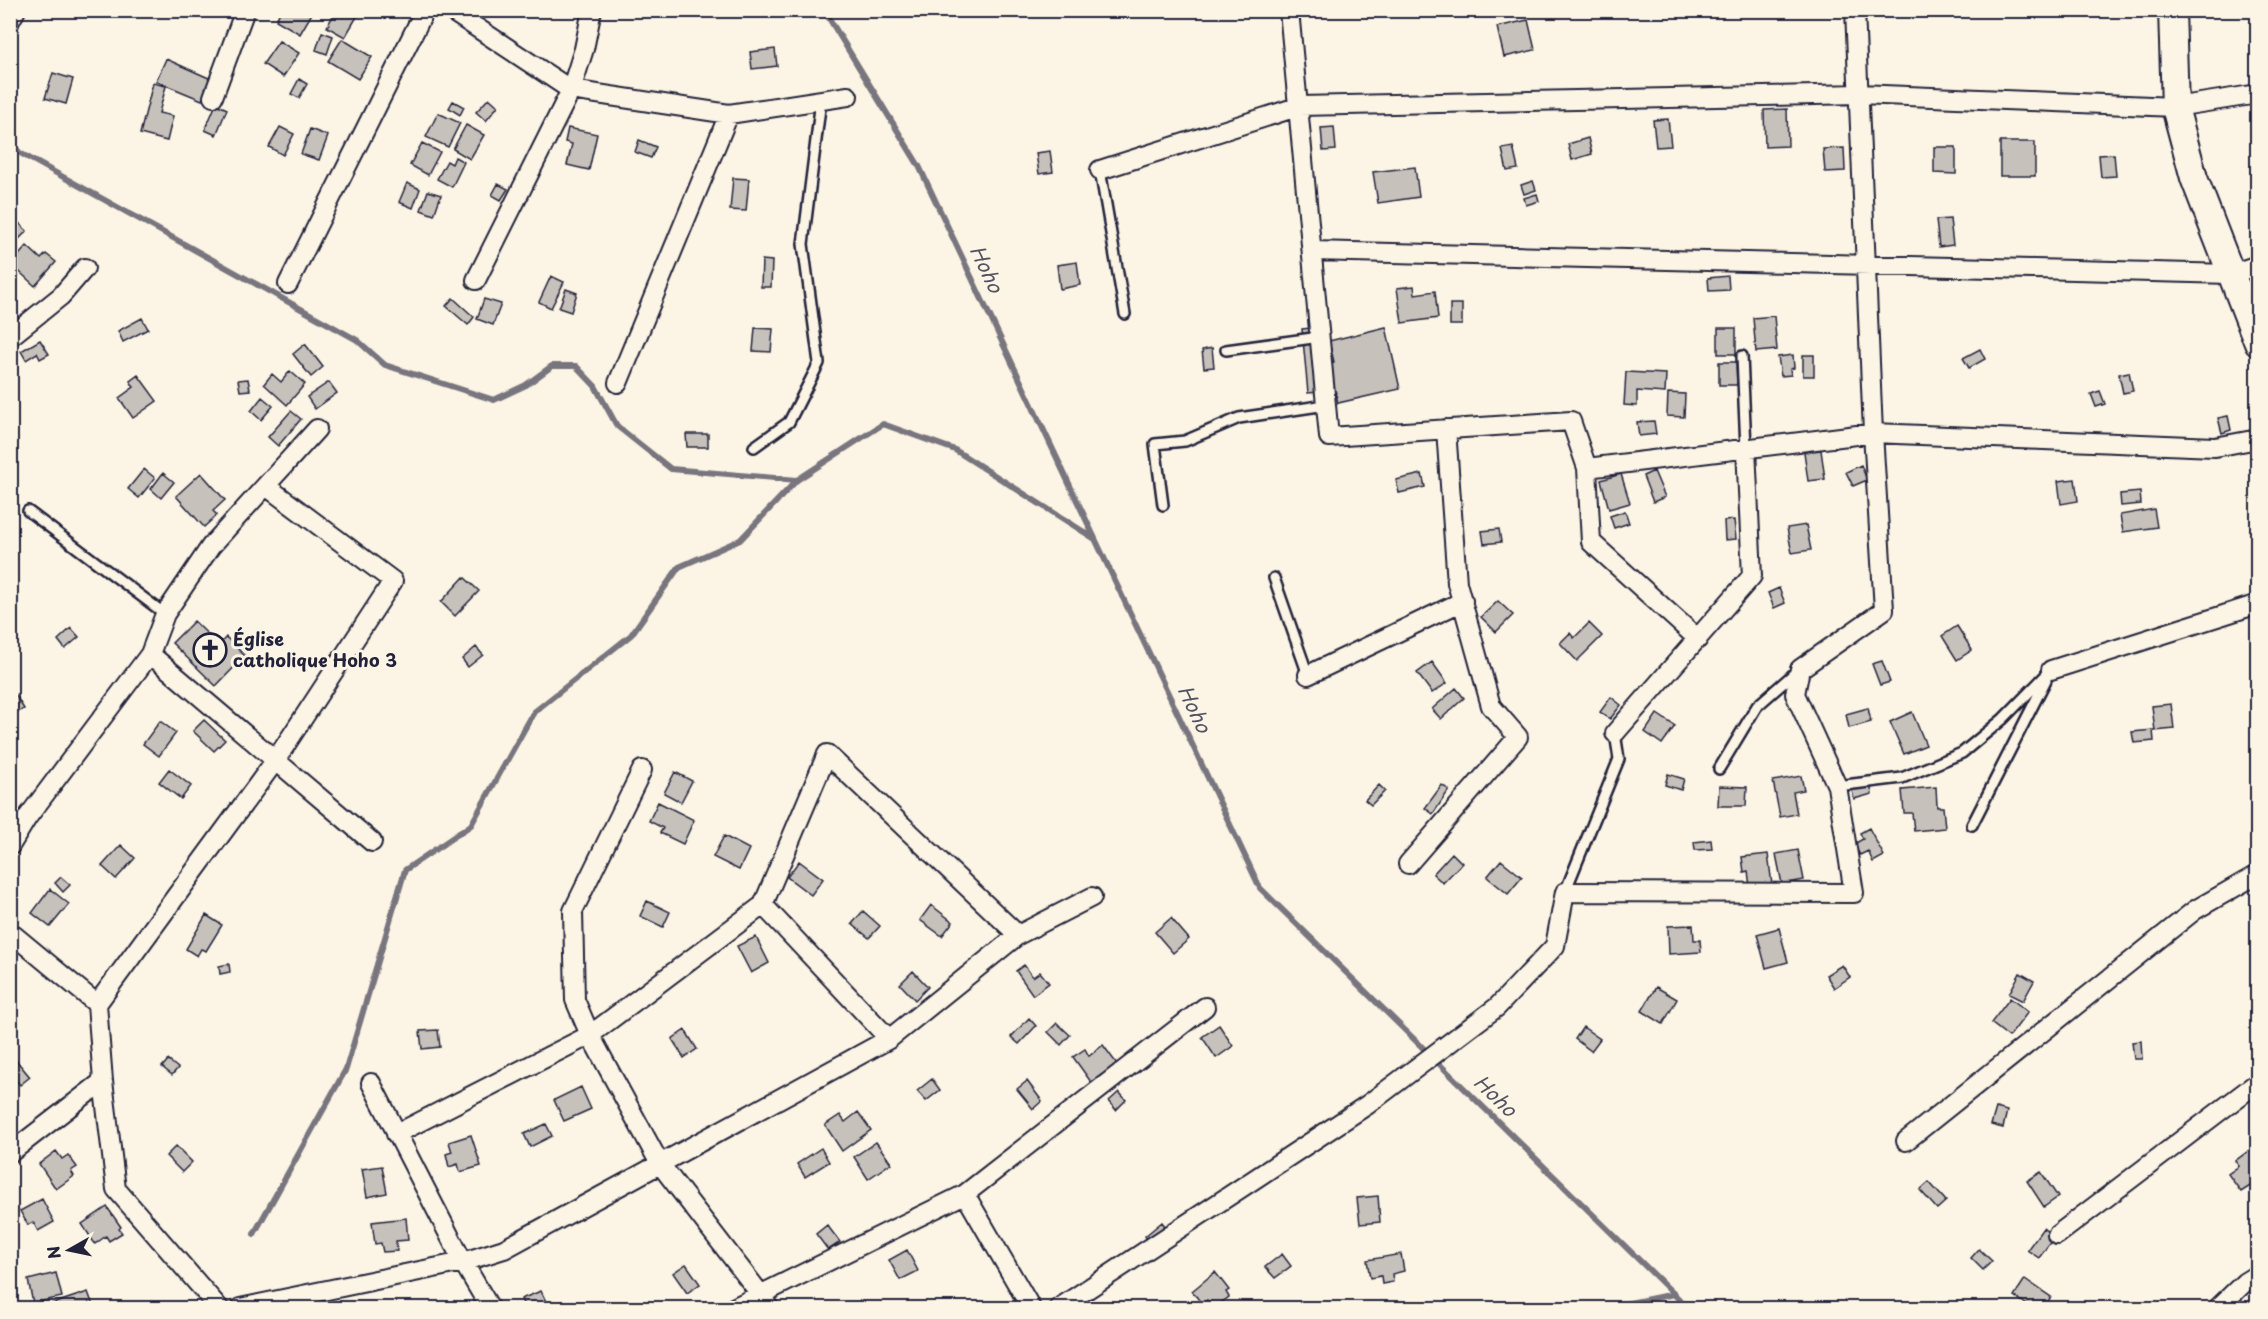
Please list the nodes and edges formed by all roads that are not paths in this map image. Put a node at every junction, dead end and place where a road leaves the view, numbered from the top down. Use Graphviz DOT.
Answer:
graph roads {
  1 [pos="16,10"];
  2 [pos="245,10"];
  3 [pos="424,10"];
  4 [pos="450,10"];
  5 [pos="592,10"];
  6 [pos="1289,10"];
  7 [pos="1855,10"];
  8 [pos="2172,10"];
  9 [pos="10,21"];
  10 [pos="571,90"];
  11 [pos="1859,94"];
  12 [pos="2258,94"];
  13 [pos="848,96"];
  14 [pos="213,97"];
  15 [pos="821,100"];
  16 [pos="1300,106"];
  17 [pos="2175,107"];
  18 [pos="729,114"];
  19 [pos="1100,170"];
  20 [pos="1312,251"];
  21 [pos="1866,263"];
  22 [pos="2258,266"];
  23 [pos="85,268"];
  24 [pos="2231,274"];
  25 [pos="476,280"];
  26 [pos="288,284"];
  27 [pos="1125,314"];
  28 [pos="10,337"];
  29 [pos="1320,337"];
  30 [pos="2258,343"];
  31 [pos="1226,350"];
  32 [pos="1742,356"];
  33 [pos="618,383"];
  34 [pos="1326,405"];
  35 [pos="317,429"];
  36 [pos="1446,429"];
  37 [pos="1873,433"];
  38 [pos="2258,439"];
  39 [pos="754,447"];
  40 [pos="1746,448"];
  41 [pos="1587,468"];
  42 [pos="266,486"];
  43 [pos="1163,505"];
  44 [pos="28,511"];
  45 [pos="1274,578"];
  46 [pos="1462,601"];
  47 [pos="2258,604"];
  48 [pos="165,614"];
  49 [pos="1698,639"];
  50 [pos="150,654"];
  51 [pos="1800,669"];
  52 [pos="2051,670"];
  53 [pos="1308,675"];
  54 [pos="1615,733"];
  55 [pos="275,761"];
  56 [pos="1719,769"];
  57 [pos="642,770"];
  58 [pos="1837,786"];
  59 [pos="1972,825"];
  60 [pos="372,842"];
  61 [pos="10,846"];
  62 [pos="1408,864"];
  63 [pos="2258,873"];
  64 [pos="1565,892"];
  65 [pos="1092,897"];
  66 [pos="763,905"];
  67 [pos="10,932"];
  68 [pos="1018,935"];
  69 [pos="97,1004"];
  70 [pos="1205,1007"];
  71 [pos="590,1035"];
  72 [pos="889,1039"];
  73 [pos="103,1081"];
  74 [pos="2258,1082"];
  75 [pos="371,1083"];
  76 [pos="396,1134"];
  77 [pos="1906,1141"];
  78 [pos="10,1153"];
  79 [pos="660,1164"];
  80 [pos="965,1194"];
  81 [pos="2057,1234"];
  82 [pos="463,1262"];
  83 [pos="2258,1274"];
  84 [pos="765,1302"];
  85 [pos="219,1308"];
  86 [pos="240,1308"];
  87 [pos="490,1308"];
  88 [pos="733,1308"];
  89 [pos="1031,1308"];
  90 [pos="1059,1308"];
  91 [pos="2218,1308"];
  1 -- 9 [label="street"];
  2 -- 14 [label="street"];
  3 -- 26 [label="street"];
  4 -- 10 [label="street"];
  5 -- 10 [label="street"];
  6 -- 16 [label="street"];
  7 -- 11 [label="street"];
  8 -- 17 [label="street"];
  10 -- 18 [label="street"];
  10 -- 25 [label="street"];
  11 -- 16 [label="street"];
  11 -- 17 [label="street"];
  11 -- 21 [label="street"];
  12 -- 17 [label="street"];
  13 -- 15 [label="street"];
  15 -- 18 [label="street"];
  15 -- 39 [label="lane"];
  16 -- 19 [label="street"];
  16 -- 20 [label="street"];
  17 -- 24 [label="street"];
  18 -- 33 [label="street"];
  19 -- 27 [label="lane"];
  20 -- 21 [label="street"];
  20 -- 29 [label="street"];
  21 -- 24 [label="street"];
  21 -- 37 [label="street"];
  22 -- 24 [label="street"];
  23 -- 28 [label="street"];
  24 -- 30 [label="street"];
  29 -- 31 [label="lane"];
  29 -- 34 [label="street"];
  32 -- 40 [label="lane"];
  34 -- 36 [label="street"];
  34 -- 43 [label="lane"];
  35 -- 42 [label="street"];
  36 -- 41 [label="street"];
  36 -- 46 [label="street"];
  37 -- 38 [label="street"];
  37 -- 40 [label="street"];
  37 -- 51 [label="street"];
  40 -- 41 [label="street"];
  40 -- 49 [label="street"];
  41 -- 49 [label="street"];
  42 -- 48 [label="street"];
  42 -- 55 [label="street"];
  44 -- 48 [label="lane"];
  45 -- 53 [label="lane"];
  46 -- 53 [label="street"];
  46 -- 62 [label="street"];
  47 -- 52 [label="street"];
  48 -- 50 [label="street"];
  49 -- 54 [label="street"];
  50 -- 55 [label="street"];
  50 -- 61 [label="street"];
  51 -- 56 [label="lane"];
  51 -- 58 [label="street"];
  52 -- 58 [label="lane"];
  52 -- 59 [label="lane"];
  54 -- 64 [label="lane"];
  55 -- 60 [label="street"];
  55 -- 69 [label="street"];
  57 -- 71 [label="street"];
  58 -- 64 [label="street"];
  63 -- 77 [label="street"];
  64 -- 90 [label="street"];
  65 -- 68 [label="street"];
  66 -- 68 [label="street"];
  66 -- 71 [label="street"];
  66 -- 72 [label="street"];
  67 -- 69 [label="street"];
  68 -- 72 [label="street"];
  69 -- 73 [label="street"];
  70 -- 80 [label="street"];
  71 -- 76 [label="street"];
  71 -- 79 [label="street"];
  72 -- 79 [label="street"];
  73 -- 78 [label="street"];
  73 -- 85 [label="street"];
  74 -- 81 [label="street"];
  75 -- 76 [label="street"];
  76 -- 82 [label="street"];
  79 -- 82 [label="street"];
  79 -- 84 [label="street"];
  80 -- 84 [label="street"];
  80 -- 89 [label="street"];
  82 -- 86 [label="street"];
  82 -- 87 [label="street"];
  83 -- 91 [label="street"];
  84 -- 88 [label="street"];
}
